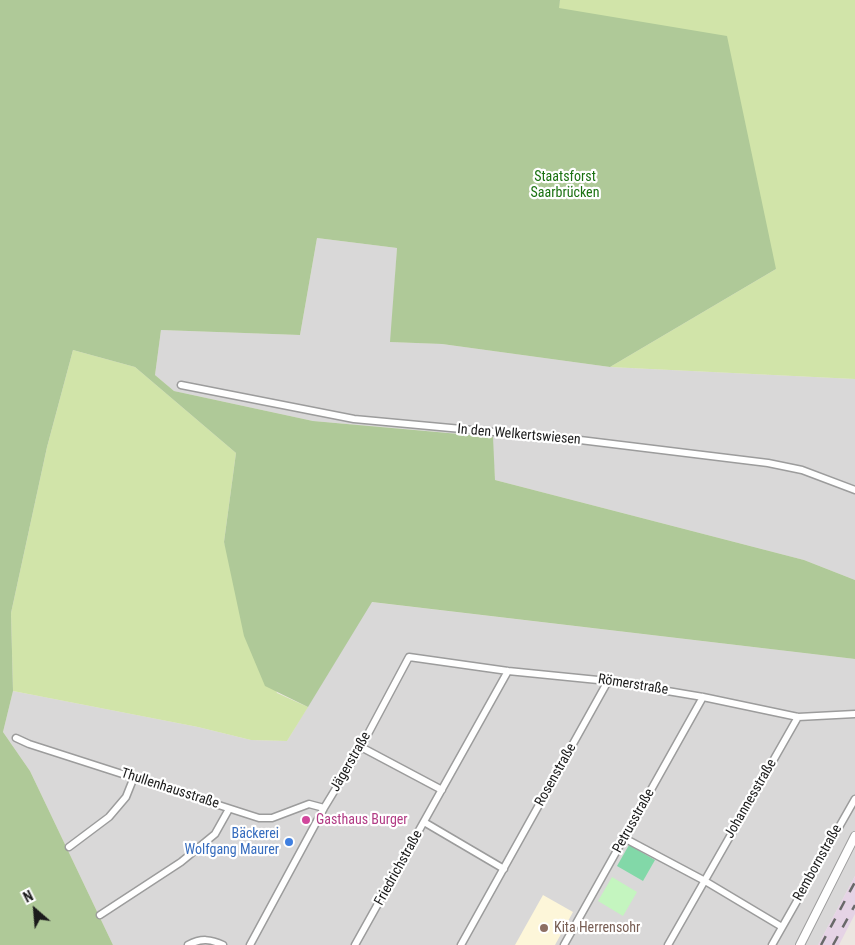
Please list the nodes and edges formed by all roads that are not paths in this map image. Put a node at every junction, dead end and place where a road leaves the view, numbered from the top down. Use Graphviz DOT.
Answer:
graph roads {
  1 [pos="181,385"];
  2 [pos="855,490"];
  3 [pos="409,657"];
  4 [pos="508,671"];
  5 [pos="608,681"];
  6 [pos="703,697"];
  7 [pos="855,714"];
  8 [pos="798,717"];
  9 [pos="16,738"];
  10 [pos="361,746"];
  11 [pos="134,777"];
  12 [pos="442,790"];
  13 [pos="855,799"];
  14 [pos="324,808"];
  15 [pos="229,809"];
  16 [pos="424,822"];
  17 [pos="855,836"];
  18 [pos="624,838"];
  19 [pos="69,847"];
  20 [pos="504,869"];
  21 [pos="704,881"];
  22 [pos="100,915"];
  23 [pos="782,927"];
  24 [pos="188,945"];
  25 [pos="223,945"];
  26 [pos="250,945"];
  27 [pos="355,945"];
  28 [pos="461,945"];
  29 [pos="564,945"];
  30 [pos="668,945"];
  31 [pos="772,945"];
  32 [pos="800,945"];
  1 -- 2 [label="street, In den Welkertswiesen"];
  3 -- 4 [label="street, Römerstraße"];
  3 -- 10 [label="street, Jägerstraße"];
  4 -- 5 [label="street, Römerstraße"];
  4 -- 12 [label="street, Friedrichstraße"];
  5 -- 6 [label="street, Römerstraße"];
  5 -- 20 [label="street, Rosenstraße"];
  6 -- 8 [label="street, Römerstraße"];
  6 -- 18 [label="street, Petrusstraße"];
  7 -- 8 [label="street, Römerstraße"];
  8 -- 21 [label="street, Johannesstraße"];
  9 -- 11 [label="street, Thullenhausstraße"];
  10 -- 12 [label="street"];
  10 -- 14 [label="street, Jägerstraße"];
  11 -- 15 [label="street, Thullenhausstraße"];
  11 -- 19 [label="street"];
  12 -- 16 [label="street, Friedrichstraße"];
  13 -- 23 [label="street, Rembornstraße"];
  14 -- 15 [label="street, Thullenhausstraße"];
  14 -- 26 [label="street, Jägerstraße"];
  15 -- 22 [label="street"];
  16 -- 20 [label="street"];
  16 -- 27 [label="street, Friedrichstraße"];
  17 -- 32 [label="street"];
  18 -- 21 [label="street"];
  18 -- 29 [label="street, Petrusstraße"];
  20 -- 28 [label="street, Rosenstraße"];
  21 -- 23 [label="street"];
  21 -- 30 [label="street, Johannesstraße"];
  23 -- 31 [label="street, Rembornstraße"];
  24 -- 25 [label="street"];
}
